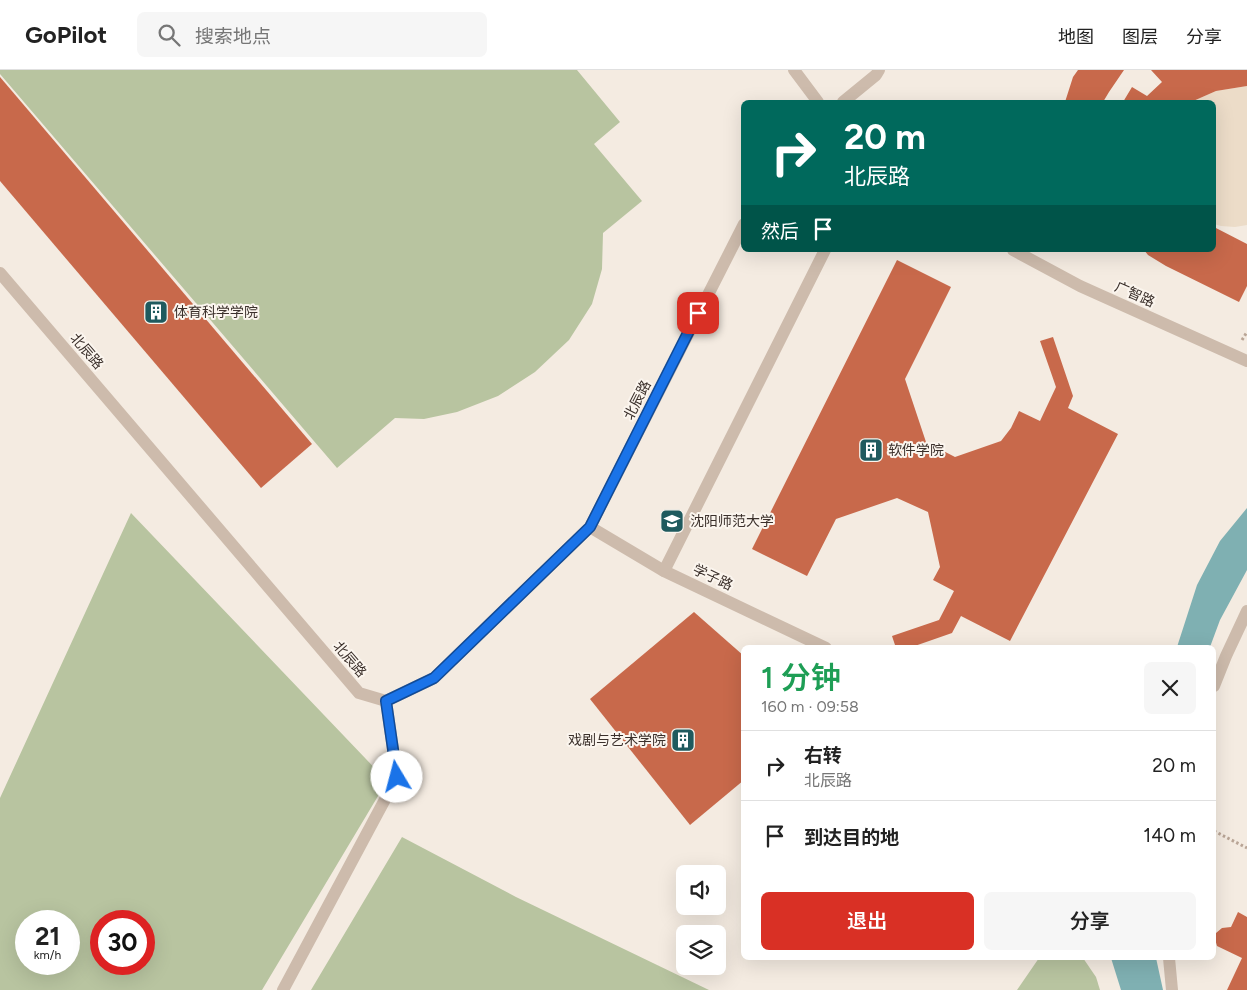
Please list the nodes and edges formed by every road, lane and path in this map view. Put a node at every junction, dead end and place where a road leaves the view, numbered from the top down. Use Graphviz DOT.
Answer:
graph roads {
  1 [pos="794,70"];
  2 [pos="879,70"];
  3 [pos="816,100"];
  4 [pos="845,100"];
  5 [pos="741,230"];
  6 [pos="824,252"];
  7 [pos="1017,252"];
  8 [pos="0,273"];
  9 [pos="1247,361"];
  10 [pos="590,527"];
  11 [pos="664,571"];
  12 [pos="1247,611"];
  13 [pos="820,645"];
  14 [pos="1216,681"];
  15 [pos="386,701"];
  16 [pos="1216,832"];
  17 [pos="1247,848"];
  18 [pos="1169,960"];
  19 [pos="283,990"];
  20 [pos="1172,990"];
  1 -- 3 [label="street"];
  2 -- 4 [label="street"];
  5 -- 10 [label="street, 北辰路"];
  6 -- 11 [label="street"];
  7 -- 9 [label="street, 广智路"];
  8 -- 15 [label="street, 北辰路"];
  10 -- 11 [label="street, 学子路"];
  10 -- 15 [label="street, 北辰路"];
  11 -- 13 [label="street, 学子路"];
  12 -- 14 [label="street"];
  15 -- 19 [label="street"];
  16 -- 17 [label="path"];
  18 -- 20 [label="street"];
}
